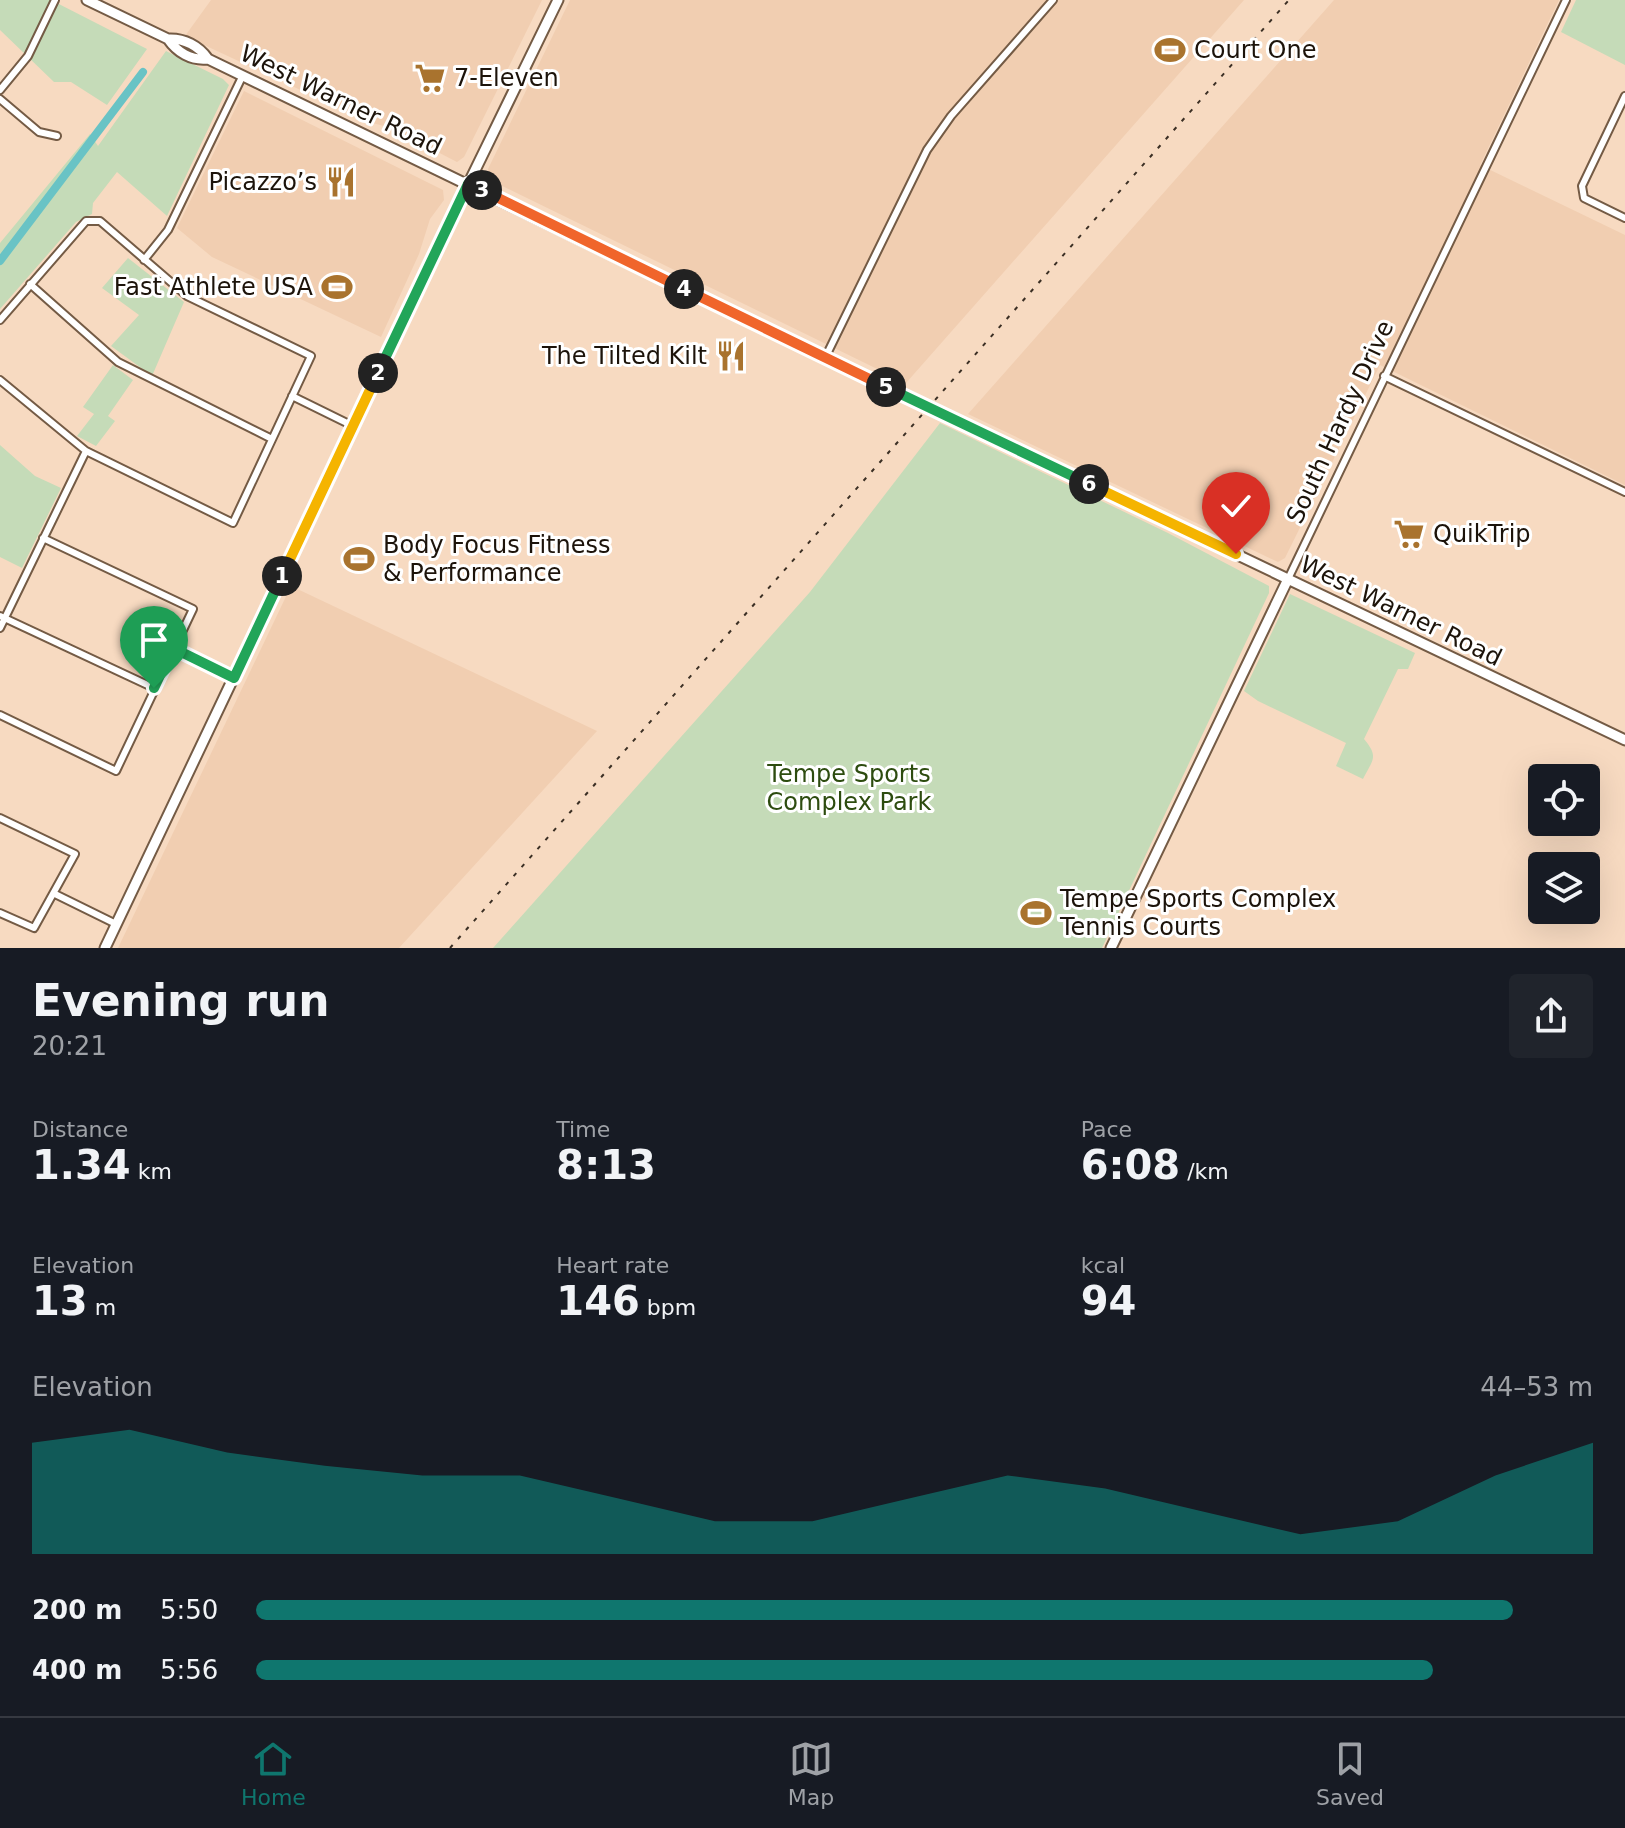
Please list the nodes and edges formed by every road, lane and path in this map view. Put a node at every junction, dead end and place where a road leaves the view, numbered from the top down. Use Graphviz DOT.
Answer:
graph roads {
  1 [pos="55,0"];
  2 [pos="87,0"];
  3 [pos="558,0"];
  4 [pos="1566,0"];
  5 [pos="1049,2"];
  6 [pos="243,75"];
  7 [pos="0,90"];
  8 [pos="1625,96"];
  9 [pos="0,99"];
  10 [pos="57,136"];
  11 [pos="468,184"];
  12 [pos="1625,218"];
  13 [pos="144,260"];
  14 [pos="30,284"];
  15 [pos="0,320"];
  16 [pos="825,358"];
  17 [pos="1384,376"];
  18 [pos="0,380"];
  19 [pos="292,396"];
  20 [pos="354,426"];
  21 [pos="272,439"];
  22 [pos="86,451"];
  23 [pos="1625,492"];
  24 [pos="43,538"];
  25 [pos="1288,579"];
  26 [pos="2,617"];
  27 [pos="0,628"];
  28 [pos="173,648"];
  29 [pos="234,678"];
  30 [pos="154,688"];
  31 [pos="0,715"];
  32 [pos="1625,740"];
  33 [pos="0,818"];
  34 [pos="55,894"];
  35 [pos="0,913"];
  36 [pos="116,924"];
  37 [pos="105,948"];
  38 [pos="1111,948"];
  1 -- 7 [label="street"];
  2 -- 6 [label="main road, West Warner Road"];
  3 -- 11 [label="main road"];
  4 -- 17 [label="street, South Hardy Drive"];
  5 -- 16 [label="street"];
  6 -- 11 [label="main road, West Warner Road"];
  6 -- 13 [label="street"];
  8 -- 12 [label="street"];
  9 -- 10 [label="street"];
  11 -- 16 [label="main road, West Warner Road"];
  11 -- 20 [label="main road"];
  13 -- 14 [label="street"];
  13 -- 19 [label="street"];
  14 -- 15 [label="street"];
  14 -- 21 [label="street"];
  16 -- 25 [label="main road, West Warner Road"];
  17 -- 23 [label="street"];
  17 -- 25 [label="street, South Hardy Drive"];
  18 -- 22 [label="street"];
  19 -- 20 [label="street"];
  19 -- 21 [label="street"];
  20 -- 29 [label="main road"];
  21 -- 22 [label="street"];
  22 -- 24 [label="street"];
  24 -- 26 [label="street"];
  24 -- 28 [label="street"];
  25 -- 32 [label="main road, West Warner Road"];
  25 -- 38 [label="main road, South Hardy Drive"];
  26 -- 27 [label="street"];
  26 -- 30 [label="street"];
  28 -- 29 [label="street"];
  28 -- 30 [label="street"];
  29 -- 36 [label="main road"];
  30 -- 31 [label="street"];
  33 -- 34 [label="street"];
  34 -- 35 [label="street"];
  34 -- 36 [label="street"];
  36 -- 37 [label="main road"];
}
